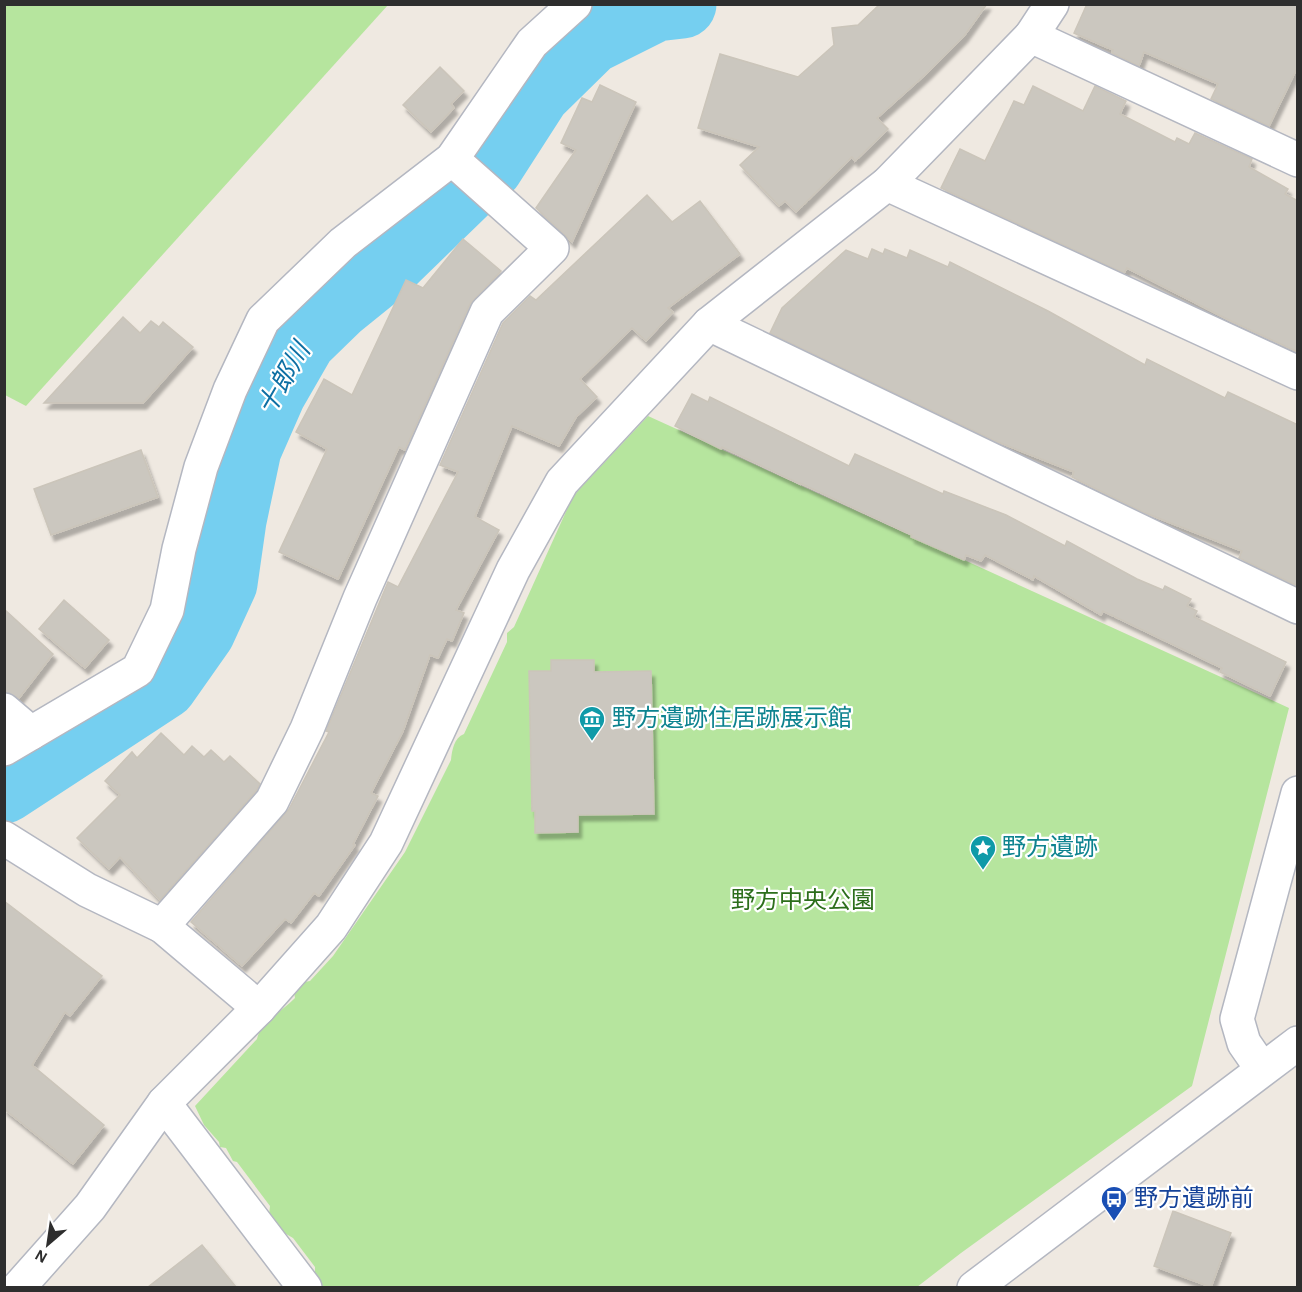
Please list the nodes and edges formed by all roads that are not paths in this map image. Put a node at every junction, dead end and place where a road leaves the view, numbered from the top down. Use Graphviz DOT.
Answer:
graph roads {
  1 [pos="575,4"];
  2 [pos="1052,4"];
  3 [pos="1031,36"];
  4 [pos="452,159"];
  5 [pos="1298,160"];
  6 [pos="887,184"];
  7 [pos="709,324"];
  8 [pos="1298,373"];
  9 [pos="1298,607"];
  10 [pos="4,710"];
  11 [pos="18,741"];
  12 [pos="1298,793"];
  13 [pos="5,838"];
  14 [pos="162,926"];
  15 [pos="259,1008"];
  16 [pos="1298,1043"];
  17 [pos="1262,1069"];
  18 [pos="165,1103"];
  19 [pos="978,1286"];
  20 [pos="18,1287"];
  21 [pos="305,1287"];
  1 -- 4 [label="street"];
  2 -- 3 [label="street"];
  3 -- 5 [label="street"];
  3 -- 6 [label="street"];
  4 -- 11 [label="street"];
  4 -- 14 [label="street"];
  6 -- 7 [label="street"];
  6 -- 8 [label="street"];
  7 -- 9 [label="street"];
  7 -- 15 [label="street"];
  10 -- 11 [label="street"];
  12 -- 17 [label="street"];
  13 -- 14 [label="street"];
  14 -- 15 [label="street"];
  15 -- 18 [label="street"];
  16 -- 17 [label="street"];
  17 -- 19 [label="street"];
  18 -- 20 [label="street"];
  18 -- 21 [label="street"];
}
